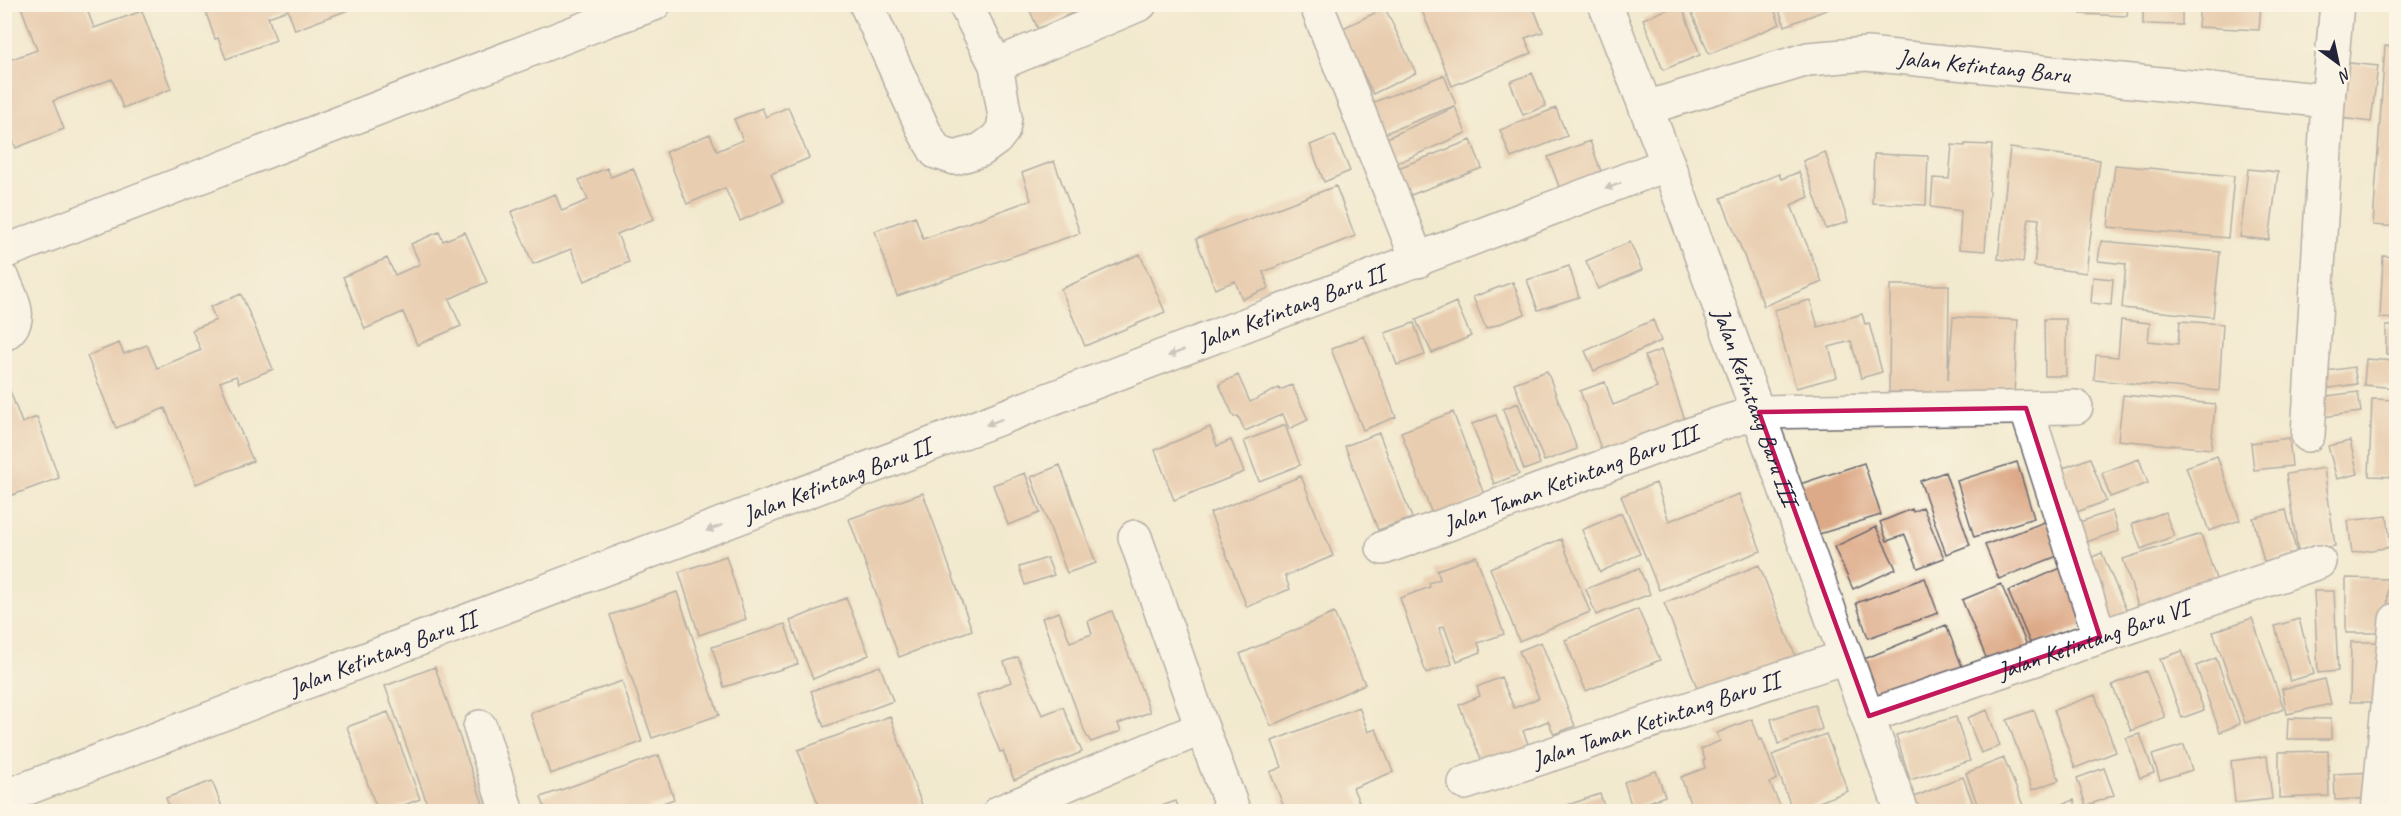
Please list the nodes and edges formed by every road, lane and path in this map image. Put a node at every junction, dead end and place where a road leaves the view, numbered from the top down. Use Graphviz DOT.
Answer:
graph roads {
  1 [pos="654,4"];
  2 [pos="866,4"];
  3 [pos="965,4"];
  4 [pos="1140,4"];
  5 [pos="1316,4"];
  6 [pos="1605,4"];
  7 [pos="2337,4"];
  8 [pos="602,13"];
  9 [pos="996,65"];
  10 [pos="2328,101"];
  11 [pos="1646,108"];
  12 [pos="1668,165"];
  13 [pos="4,252"];
  14 [pos="1418,261"];
  15 [pos="4,281"];
  16 [pos="4,334"];
  17 [pos="2076,407"];
  18 [pos="2026,408"];
  19 [pos="1759,412"];
  20 [pos="2308,435"];
  21 [pos="1135,537"];
  22 [pos="1383,548"];
  23 [pos="2319,562"];
  24 [pos="2397,620"];
  25 [pos="2100,638"];
  26 [pos="1845,657"];
  27 [pos="1869,716"];
  28 [pos="480,727"];
  29 [pos="1202,728"];
  30 [pos="1465,783"];
  31 [pos="4,797"];
  32 [pos="507,812"];
  33 [pos="1000,812"];
  34 [pos="1234,812"];
  35 [pos="1902,812"];
  36 [pos="2378,812"];
  1 -- 8 [label="street"];
  2 -- 9 [label="street"];
  3 -- 9 [label="street"];
  4 -- 9 [label="street"];
  5 -- 14 [label="street"];
  6 -- 11 [label="street, Jalan Ketintang Baru III"];
  7 -- 10 [label="street"];
  8 -- 13 [label="street"];
  10 -- 11 [label="street, Jalan Ketintang Baru"];
  10 -- 20 [label="street"];
  11 -- 12 [label="street, Jalan Ketintang Baru III"];
  12 -- 14 [label="street, Jalan Ketintang Baru II, one-way"];
  12 -- 19 [label="street, Jalan Ketintang Baru III"];
  14 -- 31 [label="street, Jalan Ketintang Baru II, one-way"];
  15 -- 16 [label="street"];
  17 -- 18 [label="street"];
  18 -- 19 [label="street"];
  18 -- 25 [label="street"];
  19 -- 22 [label="street, Jalan Taman Ketintang Baru III"];
  19 -- 26 [label="street, Jalan Ketintang Baru III"];
  21 -- 29 [label="street"];
  23 -- 25 [label="street, Jalan Ketintang Baru VI"];
  24 -- 36 [label="street"];
  25 -- 27 [label="street, Jalan Ketintang Baru VI"];
  26 -- 27 [label="street, Jalan Ketintang Baru III"];
  26 -- 30 [label="street, Jalan Taman Ketintang Baru II"];
  27 -- 35 [label="street, Jalan Ketintang Baru III"];
  28 -- 32 [label="street"];
  29 -- 33 [label="street"];
  29 -- 34 [label="street"];
}
